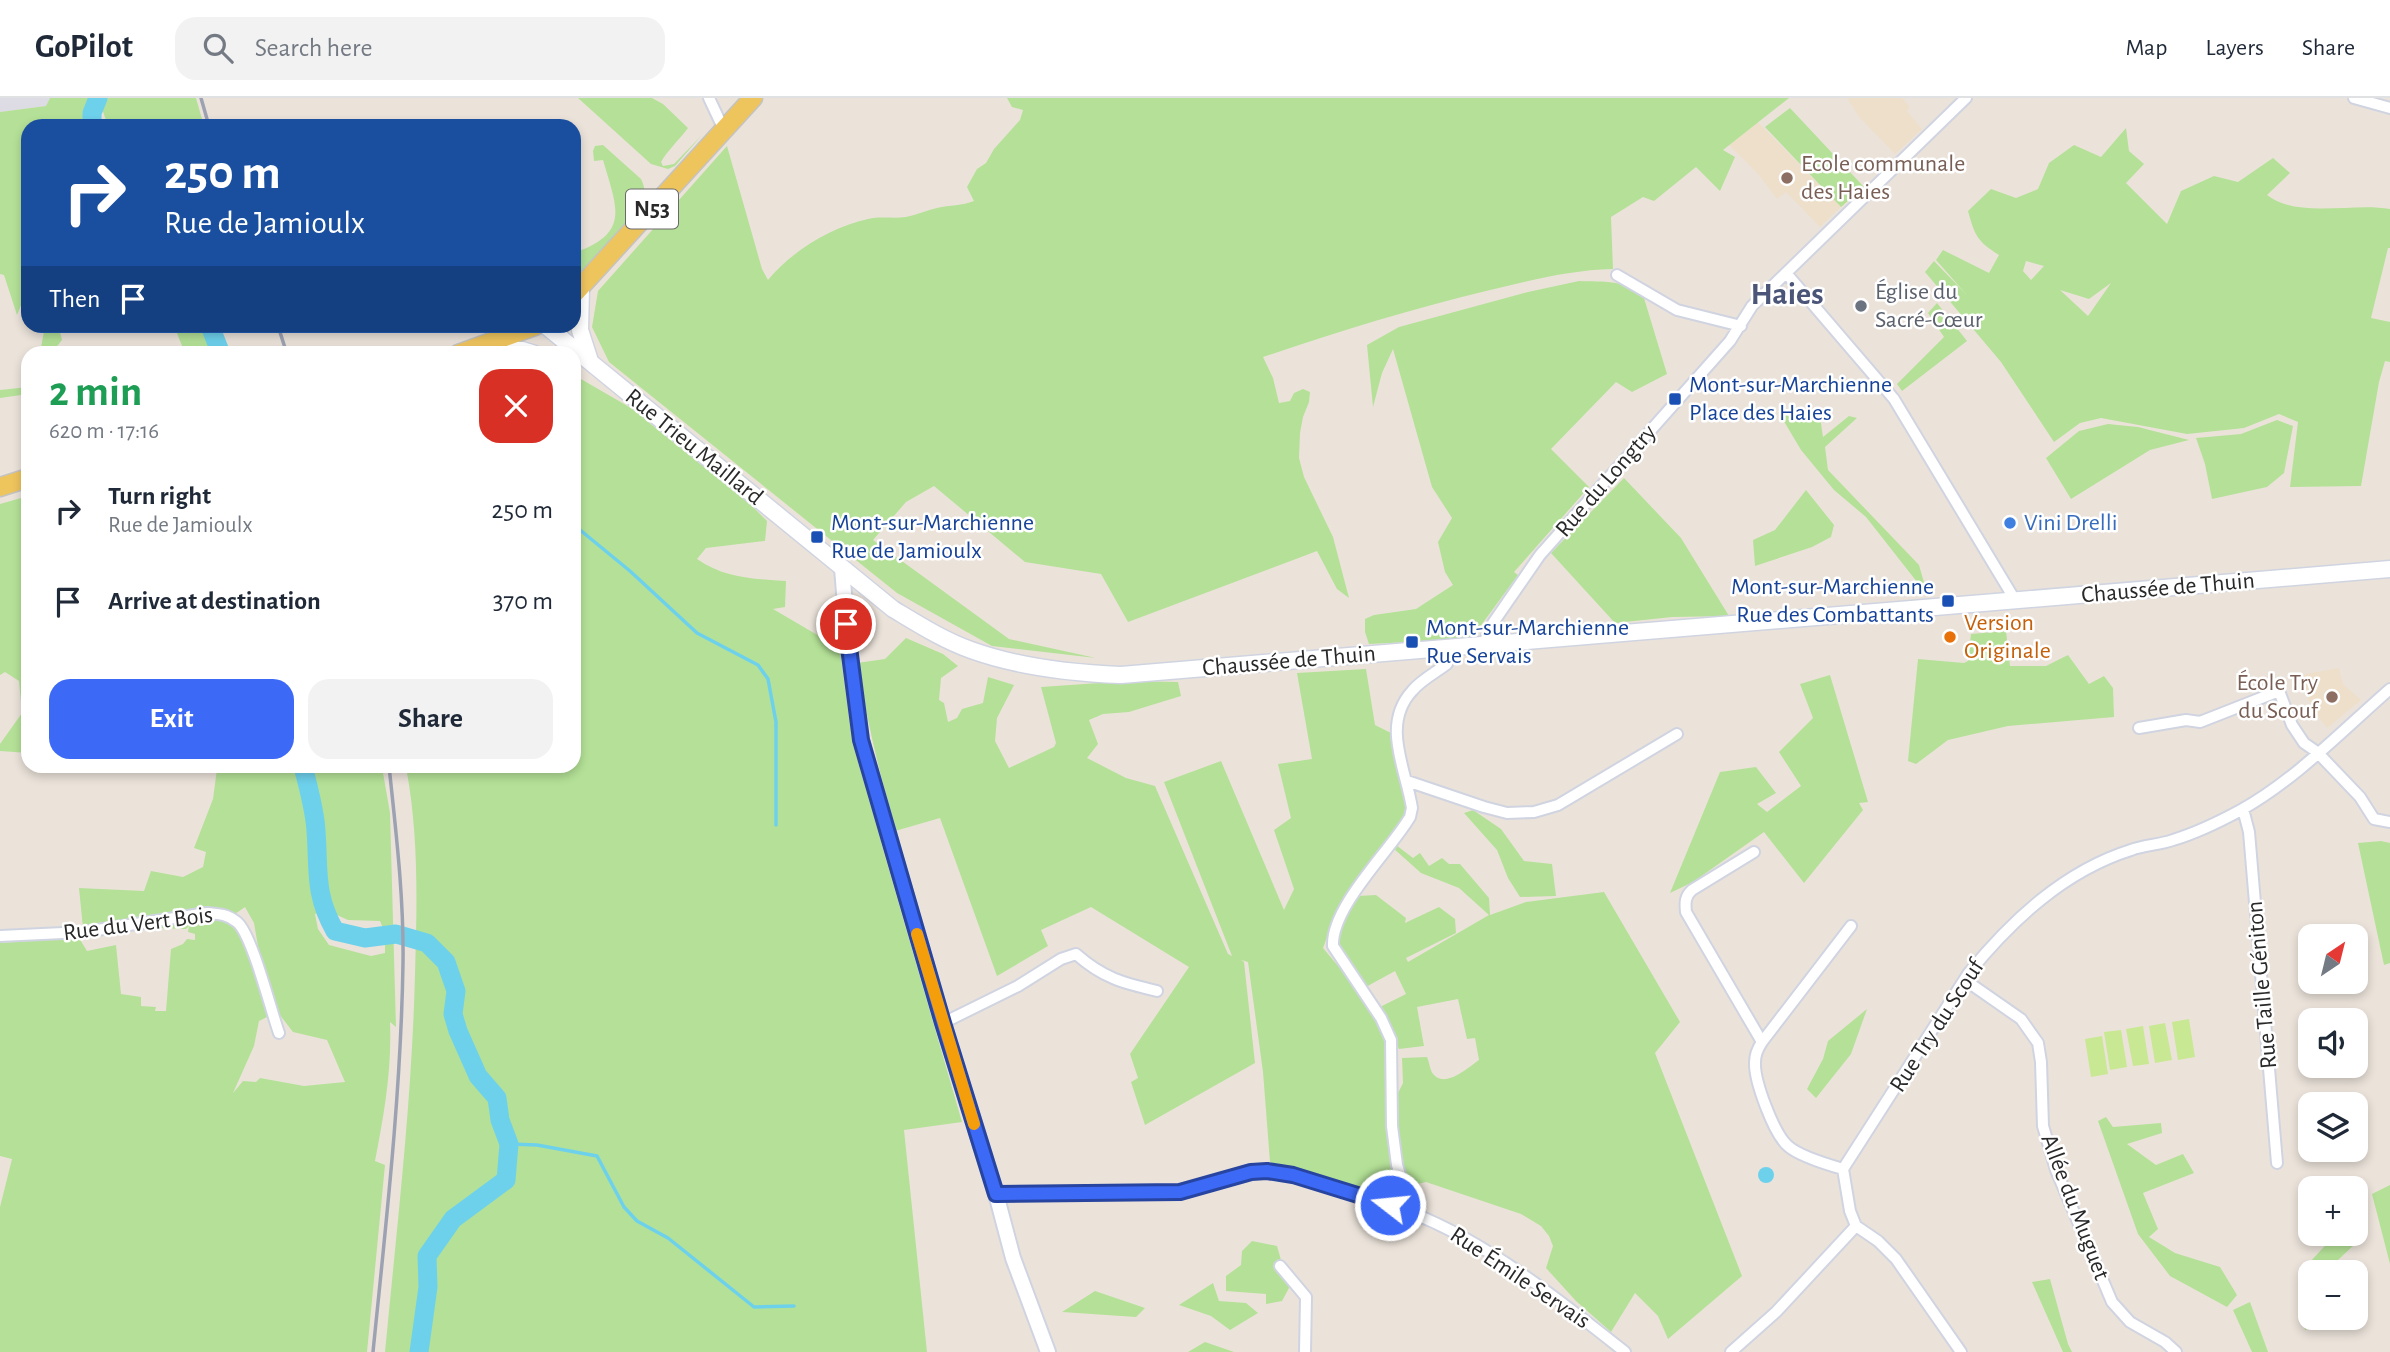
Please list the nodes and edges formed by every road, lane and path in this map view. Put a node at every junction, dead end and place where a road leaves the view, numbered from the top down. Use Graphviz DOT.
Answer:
graph roads {
  1 [pos="709,98"];
  2 [pos="753,98"];
  3 [pos="1966,98"];
  4 [pos="2354,98"];
  5 [pos="2390,108"];
  6 [pos="723,130"];
  7 [pos="1786,273"];
  8 [pos="1617,275"];
  9 [pos="581,288"];
  10 [pos="1741,326"];
  11 [pos="517,333"];
  12 [pos="554,333"];
  13 [pos="581,333"];
  14 [pos="484,346"];
  15 [pos="570,346"];
  16 [pos="581,356"];
  17 [pos="591,364"];
  18 [pos="581,369"];
  19 [pos="605,375"];
  20 [pos="21,480"];
  21 [pos="0,487"];
  22 [pos="842,568"];
  23 [pos="2390,569"];
  24 [pos="2015,600"];
  25 [pos="1483,645"];
  26 [pos="1448,648"];
  27 [pos="2390,689"];
  28 [pos="2139,728"];
  29 [pos="1676,734"];
  30 [pos="2317,752"];
  31 [pos="1407,781"];
  32 [pos="2243,808"];
  33 [pos="2390,822"];
  34 [pos="1754,852"];
  35 [pos="1851,926"];
  36 [pos="0,936"];
  37 [pos="1965,980"];
  38 [pos="1157,992"];
  39 [pos="943,1023"];
  40 [pos="279,1034"];
  41 [pos="1762,1042"];
  42 [pos="2277,1163"];
  43 [pos="1843,1169"];
  44 [pos="996,1194"];
  45 [pos="1412,1213"];
  46 [pos="1856,1226"];
  47 [pos="1280,1266"];
  48 [pos="1048,1352"];
  49 [pos="1305,1352"];
  50 [pos="1625,1352"];
  51 [pos="1731,1352"];
  52 [pos="1961,1352"];
  53 [pos="2176,1352"];
  1 -- 6 [label="street"];
  2 -- 6 [label="main road, N53"];
  3 -- 7 [label="street, Rue du Longtry"];
  4 -- 5 [label="street"];
  6 -- 9 [label="main road, N53"];
  7 -- 10 [label="street, Rue du Longtry"];
  7 -- 24 [label="street"];
  8 -- 10 [label="street"];
  10 -- 25 [label="street, Rue du Longtry"];
  11 -- 14 [label="main road"];
  12 -- 15 [label="main road, Rue Trieu Maillard"];
  13 -- 17 [label="main road"];
  16 -- 17 [label="main road, Rue Trieu Maillard"];
  17 -- 19 [label="main road, Rue Trieu Maillard"];
  18 -- 19 [label="main road"];
  19 -- 22 [label="main road, Rue Trieu Maillard"];
  20 -- 21 [label="main road"];
  22 -- 26 [label="main road, Chaussée de Thuin"];
  22 -- 39 [label="street"];
  23 -- 24 [label="main road, Chaussée de Thuin"];
  24 -- 25 [label="main road, Chaussée de Thuin"];
  25 -- 26 [label="main road, Chaussée de Thuin"];
  26 -- 31 [label="street"];
  27 -- 30 [label="street, Rue Try du Scouf"];
  28 -- 30 [label="street"];
  29 -- 31 [label="street"];
  30 -- 32 [label="street, Rue Try du Scouf"];
  30 -- 33 [label="street"];
  31 -- 45 [label="street"];
  32 -- 37 [label="street, Rue Try du Scouf"];
  32 -- 42 [label="street, Rue Taille Géniton"];
  34 -- 41 [label="street"];
  35 -- 41 [label="street"];
  36 -- 40 [label="street, Rue du Vert Bois"];
  37 -- 43 [label="street, Rue Try du Scouf"];
  37 -- 53 [label="street, Allée du Muguet"];
  38 -- 39 [label="street"];
  39 -- 44 [label="street"];
  41 -- 43 [label="street"];
  43 -- 46 [label="street"];
  44 -- 45 [label="street, Rue Émile Servais"];
  44 -- 48 [label="street"];
  45 -- 50 [label="street, Rue Émile Servais"];
  46 -- 51 [label="street"];
  46 -- 52 [label="street"];
  47 -- 49 [label="street"];
}
